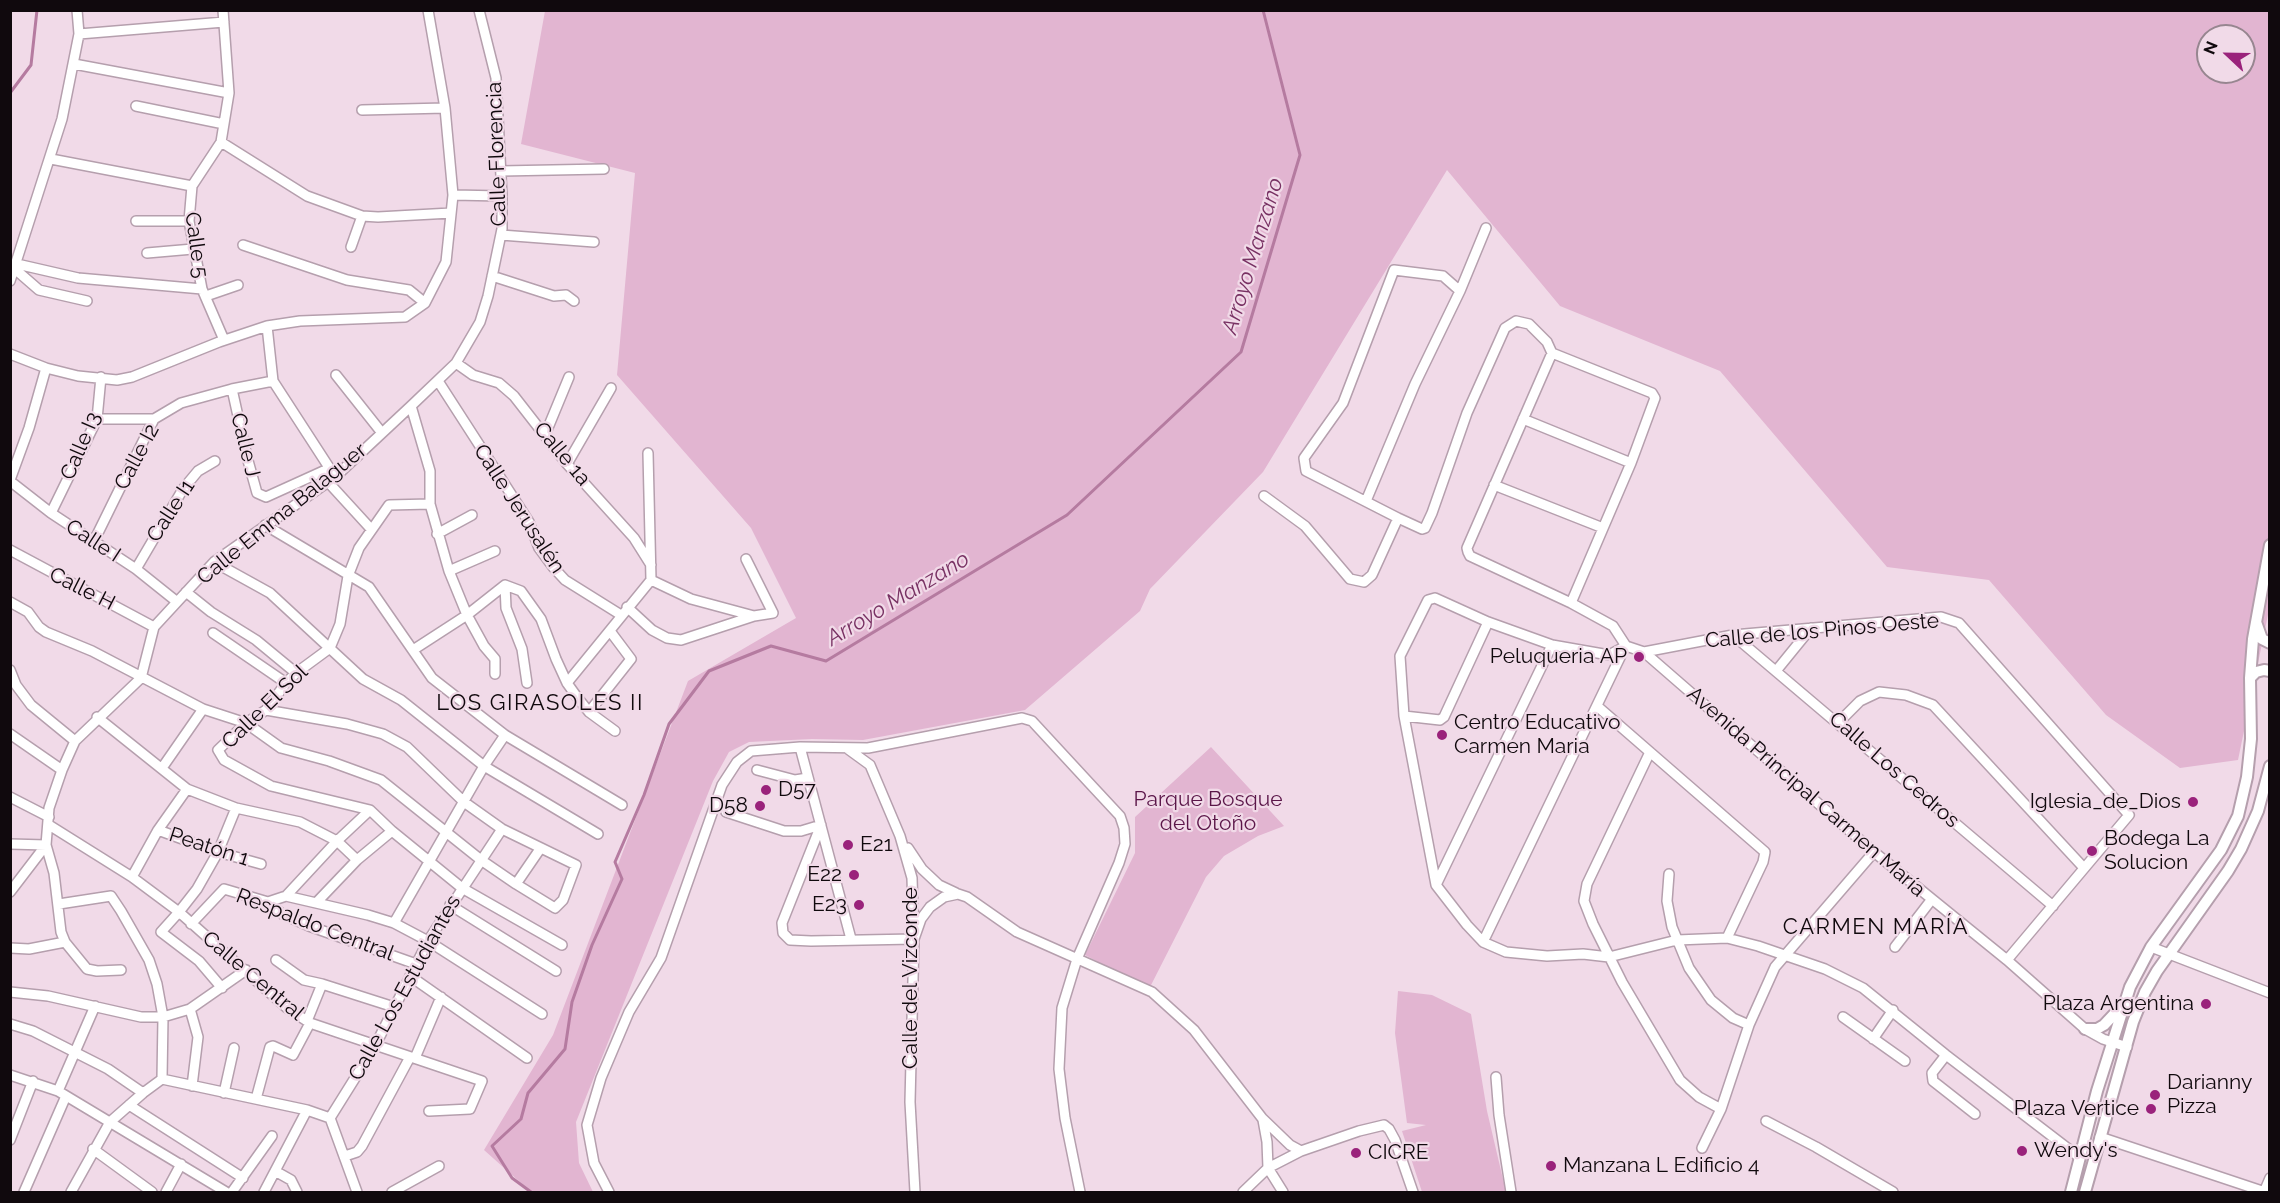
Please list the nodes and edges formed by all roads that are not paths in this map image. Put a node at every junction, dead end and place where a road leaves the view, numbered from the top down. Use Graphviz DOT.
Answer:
graph roads {
  1 [pos="77,10"];
  2 [pos="223,10"];
  3 [pos="428,10"];
  4 [pos="478,11"];
  5 [pos="224,22"];
  6 [pos="79,34"];
  7 [pos="74,64"];
  8 [pos="229,93"];
  9 [pos="136,106"];
  10 [pos="445,108"];
  11 [pos="362,110"];
  12 [pos="224,124"];
  13 [pos="221,142"];
  14 [pos="51,159"];
  15 [pos="604,169"];
  16 [pos="501,171"];
  17 [pos="192,186"];
  18 [pos="453,195"];
  19 [pos="502,196"];
  20 [pos="451,213"];
  21 [pos="362,216"];
  22 [pos="136,221"];
  23 [pos="189,221"];
  24 [pos="1486,228"];
  25 [pos="501,235"];
  26 [pos="594,242"];
  27 [pos="243,245"];
  28 [pos="351,247"];
  29 [pos="194,249"];
  30 [pos="147,253"];
  31 [pos="16,267"];
  32 [pos="492,276"];
  33 [pos="10,281"];
  34 [pos="238,285"];
  35 [pos="1460,291"];
  36 [pos="204,293"];
  37 [pos="574,301"];
  38 [pos="87,302"];
  39 [pos="425,303"];
  40 [pos="267,326"];
  41 [pos="224,340"];
  42 [pos="1552,353"];
  43 [pos="10,354"];
  44 [pos="456,363"];
  45 [pos="46,368"];
  46 [pos="336,375"];
  47 [pos="569,376"];
  48 [pos="101,377"];
  49 [pos="273,381"];
  50 [pos="438,381"];
  51 [pos="611,388"];
  52 [pos="232,389"];
  53 [pos="411,406"];
  54 [pos="97,419"];
  55 [pos="154,419"];
  56 [pos="1523,419"];
  57 [pos="382,433"];
  58 [pos="545,435"];
  59 [pos="648,453"];
  60 [pos="215,461"];
  61 [pos="1631,463"];
  62 [pos="567,464"];
  63 [pos="330,468"];
  64 [pos="331,479"];
  65 [pos="10,481"];
  66 [pos="1494,485"];
  67 [pos="1264,496"];
  68 [pos="1366,501"];
  69 [pos="430,504"];
  70 [pos="51,513"];
  71 [pos="472,514"];
  72 [pos="1398,518"];
  73 [pos="265,525"];
  74 [pos="1603,528"];
  75 [pos="371,529"];
  76 [pos="437,534"];
  77 [pos="94,541"];
  78 [pos="2270,545"];
  79 [pos="10,550"];
  80 [pos="495,551"];
  81 [pos="746,559"];
  82 [pos="214,562"];
  83 [pos="651,565"];
  84 [pos="136,569"];
  85 [pos="449,571"];
  86 [pos="348,576"];
  87 [pos="651,580"];
  88 [pos="505,585"];
  89 [pos="186,592"];
  90 [pos="10,602"];
  91 [pos="176,602"];
  92 [pos="1570,603"];
  93 [pos="624,611"];
  94 [pos="467,615"];
  95 [pos="754,616"];
  96 [pos="1488,622"];
  97 [pos="2256,622"];
  98 [pos="154,627"];
  99 [pos="1811,628"];
  100 [pos="610,631"];
  101 [pos="213,633"];
  102 [pos="1733,635"];
  103 [pos="2270,643"];
  104 [pos="1552,645"];
  105 [pos="1626,646"];
  106 [pos="330,648"];
  107 [pos="413,650"];
  108 [pos="1644,652"];
  109 [pos="10,670"];
  110 [pos="1776,671"];
  111 [pos="2270,671"];
  112 [pos="296,673"];
  113 [pos="495,674"];
  114 [pos="141,678"];
  115 [pos="2250,678"];
  116 [pos="286,683"];
  117 [pos="527,683"];
  118 [pos="567,683"];
  119 [pos="1596,706"];
  120 [pos="203,709"];
  121 [pos="266,710"];
  122 [pos="589,712"];
  123 [pos="1404,716"];
  124 [pos="98,717"];
  125 [pos="1839,722"];
  126 [pos="246,723"];
  127 [pos="615,731"];
  128 [pos="10,734"];
  129 [pos="505,735"];
  130 [pos="75,741"];
  131 [pos="877,746"];
  132 [pos="800,747"];
  133 [pos="847,748"];
  134 [pos="1650,752"];
  135 [pos="870,765"];
  136 [pos="484,766"];
  137 [pos="2270,766"];
  138 [pos="162,768"];
  139 [pos="62,770"];
  140 [pos="757,770"];
  141 [pos="808,778"];
  142 [pos="187,789"];
  143 [pos="10,796"];
  144 [pos="464,802"];
  145 [pos="622,805"];
  146 [pos="236,808"];
  147 [pos="370,810"];
  148 [pos="726,812"];
  149 [pos="49,821"];
  150 [pos="821,825"];
  151 [pos="502,829"];
  152 [pos="158,830"];
  153 [pos="392,831"];
  154 [pos="446,832"];
  155 [pos="598,834"];
  156 [pos="900,836"];
  157 [pos="337,841"];
  158 [pos="10,844"];
  159 [pos="46,845"];
  160 [pos="540,849"];
  161 [pos="218,852"];
  162 [pos="1874,852"];
  163 [pos="357,860"];
  164 [pos="481,860"];
  165 [pos="428,861"];
  166 [pos="261,864"];
  167 [pos="2084,868"];
  168 [pos="1669,874"];
  169 [pos="132,877"];
  170 [pos="15,879"];
  171 [pos="516,884"];
  172 [pos="1436,885"];
  173 [pos="462,888"];
  174 [pos="10,892"];
  175 [pos="286,896"];
  176 [pos="967,897"];
  177 [pos="1932,899"];
  178 [pos="268,902"];
  179 [pos="316,903"];
  180 [pos="58,904"];
  181 [pos="450,905"];
  182 [pos="2053,906"];
  183 [pos="179,912"];
  184 [pos="394,923"];
  185 [pos="191,924"];
  186 [pos="1727,938"];
  187 [pos="851,939"];
  188 [pos="914,939"];
  189 [pos="1677,940"];
  190 [pos="428,941"];
  191 [pos="65,942"];
  192 [pos="1484,942"];
  193 [pos="562,945"];
  194 [pos="1895,947"];
  195 [pos="2151,947"];
  196 [pos="10,948"];
  197 [pos="2168,954"];
  198 [pos="1786,956"];
  199 [pos="1609,957"];
  200 [pos="1077,959"];
  201 [pos="276,960"];
  202 [pos="2007,960"];
  203 [pos="416,964"];
  204 [pos="121,970"];
  205 [pos="246,970"];
  206 [pos="556,971"];
  207 [pos="410,976"];
  208 [pos="322,984"];
  209 [pos="222,988"];
  210 [pos="10,992"];
  211 [pos="2270,993"];
  212 [pos="441,998"];
  213 [pos="2124,1004"];
  214 [pos="95,1006"];
  215 [pos="394,1007"];
  216 [pos="190,1009"];
  217 [pos="1893,1010"];
  218 [pos="542,1014"];
  219 [pos="163,1017"];
  220 [pos="1843,1017"];
  221 [pos="309,1022"];
  222 [pos="10,1024"];
  223 [pos="1749,1025"];
  224 [pos="2085,1029"];
  225 [pos="1873,1038"];
  226 [pos="2112,1042"];
  227 [pos="375,1046"];
  228 [pos="2127,1047"];
  229 [pos="234,1048"];
  230 [pos="75,1052"];
  231 [pos="1946,1056"];
  232 [pos="412,1057"];
  233 [pos="527,1059"];
  234 [pos="1905,1061"];
  235 [pos="10,1075"];
  236 [pos="1496,1077"];
  237 [pos="162,1079"];
  238 [pos="33,1081"];
  239 [pos="192,1086"];
  240 [pos="62,1093"];
  241 [pos="143,1093"];
  242 [pos="224,1093"];
  243 [pos="256,1100"];
  244 [pos="129,1105"];
  245 [pos="10,1109"];
  246 [pos="1720,1109"];
  247 [pos="307,1110"];
  248 [pos="429,1111"];
  249 [pos="21,1112"];
  250 [pos="1975,1114"];
  251 [pos="330,1118"];
  252 [pos="1262,1118"];
  253 [pos="1766,1121"];
  254 [pos="110,1122"];
  255 [pos="272,1136"];
  256 [pos="2100,1137"];
  257 [pos="10,1140"];
  258 [pos="1702,1148"];
  259 [pos="93,1149"];
  260 [pos="1301,1151"];
  261 [pos="345,1156"];
  262 [pos="2079,1157"];
  263 [pos="181,1164"];
  264 [pos="440,1166"];
  265 [pos="1268,1168"];
  266 [pos="275,1171"];
  267 [pos="243,1178"];
  268 [pos="2270,1178"];
  269 [pos="24,1192"];
  270 [pos="71,1192"];
  271 [pos="152,1192"];
  272 [pos="166,1192"];
  273 [pos="226,1192"];
  274 [pos="232,1192"];
  275 [pos="264,1192"];
  276 [pos="297,1192"];
  277 [pos="357,1192"];
  278 [pos="393,1192"];
  279 [pos="609,1192"];
  280 [pos="915,1192"];
  281 [pos="1080,1192"];
  282 [pos="1243,1192"];
  283 [pos="1283,1192"];
  284 [pos="1413,1192"];
  285 [pos="1511,1192"];
  286 [pos="1893,1192"];
  287 [pos="2071,1192"];
  288 [pos="2085,1192"];
  289 [pos="2265,1192"];
  1 -- 6 [label="street"];
  2 -- 5 [label="street, Calle 5"];
  3 -- 10 [label="street"];
  4 -- 16 [label="street, Calle Florencia"];
  5 -- 6 [label="street"];
  5 -- 8 [label="street, Calle 5"];
  6 -- 7 [label="street"];
  7 -- 8 [label="street"];
  7 -- 14 [label="street"];
  8 -- 12 [label="street, Calle 5"];
  9 -- 12 [label="street"];
  10 -- 11 [label="street"];
  10 -- 18 [label="street"];
  12 -- 13 [label="street, Calle 5"];
  13 -- 17 [label="street, Calle 5"];
  13 -- 21 [label="street"];
  14 -- 17 [label="street"];
  14 -- 31 [label="street"];
  15 -- 16 [label="street"];
  16 -- 19 [label="street, Calle Florencia"];
  17 -- 23 [label="street, Calle 5"];
  18 -- 19 [label="street"];
  18 -- 20 [label="street"];
  19 -- 25 [label="street, Calle Florencia"];
  20 -- 21 [label="street"];
  20 -- 39 [label="street"];
  21 -- 28 [label="street"];
  22 -- 23 [label="street"];
  23 -- 29 [label="street, Calle 5"];
  24 -- 35 [label="street"];
  25 -- 26 [label="street"];
  25 -- 32 [label="street, Calle Florencia"];
  27 -- 39 [label="street"];
  29 -- 30 [label="street"];
  29 -- 36 [label="street, Calle 5"];
  31 -- 33 [label="street"];
  31 -- 36 [label="street"];
  31 -- 38 [label="street"];
  32 -- 37 [label="street"];
  32 -- 44 [label="street, Calle Florencia"];
  34 -- 36 [label="street"];
  35 -- 68 [label="street"];
  35 -- 68 [label="street"];
  36 -- 41 [label="street, Calle 5"];
  39 -- 40 [label="street"];
  40 -- 41 [label="street"];
  40 -- 49 [label="street"];
  41 -- 48 [label="street"];
  42 -- 56 [label="street"];
  42 -- 61 [label="street"];
  42 -- 72 [label="street"];
  43 -- 45 [label="street"];
  44 -- 50 [label="street, Calle Emma Balaguer"];
  44 -- 58 [label="street, Calle 1a"];
  45 -- 48 [label="street"];
  45 -- 65 [label="street"];
  46 -- 57 [label="street"];
  47 -- 58 [label="street"];
  48 -- 54 [label="street, Calle I3"];
  49 -- 52 [label="street, Calle I2"];
  49 -- 63 [label="street"];
  50 -- 53 [label="street, Calle Emma Balaguer"];
  50 -- 93 [label="street, Calle Jerusalén"];
  51 -- 62 [label="street"];
  52 -- 55 [label="street, Calle I2"];
  52 -- 63 [label="street, Calle J"];
  53 -- 57 [label="street, Calle Emma Balaguer"];
  53 -- 69 [label="street"];
  54 -- 55 [label="street"];
  54 -- 70 [label="street, Calle I3"];
  55 -- 77 [label="street, Calle I2"];
  56 -- 61 [label="street"];
  56 -- 66 [label="street"];
  57 -- 64 [label="street, Calle Emma Balaguer"];
  58 -- 62 [label="street, Calle 1a"];
  59 -- 83 [label="street"];
  60 -- 84 [label="street, Calle I1"];
  61 -- 74 [label="street"];
  62 -- 83 [label="street, Calle 1a"];
  63 -- 64 [label="street"];
  64 -- 73 [label="street, Calle Emma Balaguer"];
  64 -- 75 [label="street"];
  65 -- 70 [label="street, Calle I"];
  66 -- 74 [label="street"];
  66 -- 92 [label="street"];
  67 -- 72 [label="street"];
  68 -- 72 [label="street"];
  69 -- 75 [label="street"];
  69 -- 76 [label="street"];
  70 -- 77 [label="street, Calle I"];
  71 -- 76 [label="street"];
  73 -- 82 [label="street, Calle Emma Balaguer"];
  73 -- 86 [label="street"];
  74 -- 92 [label="street"];
  75 -- 86 [label="street"];
  76 -- 85 [label="street"];
  77 -- 84 [label="street, Calle I"];
  78 -- 97 [label="main road"];
  79 -- 98 [label="street, Calle H"];
  80 -- 85 [label="street"];
  81 -- 95 [label="street"];
  82 -- 89 [label="street, Calle Emma Balaguer"];
  82 -- 106 [label="street"];
  83 -- 87 [label="street"];
  84 -- 91 [label="street, Calle I"];
  85 -- 94 [label="street"];
  86 -- 106 [label="street"];
  86 -- 107 [label="street"];
  87 -- 93 [label="street"];
  87 -- 95 [label="street"];
  88 -- 94 [label="street"];
  88 -- 117 [label="street"];
  88 -- 118 [label="street"];
  89 -- 91 [label="street, Calle Emma Balaguer"];
  89 -- 112 [label="street"];
  90 -- 114 [label="street"];
  91 -- 98 [label="street, Calle Emma Balaguer"];
  92 -- 105 [label="street"];
  93 -- 95 [label="street, Calle Jerusalén"];
  93 -- 100 [label="street"];
  94 -- 107 [label="street"];
  94 -- 113 [label="street"];
  96 -- 104 [label="street"];
  96 -- 123 [label="street"];
  96 -- 123 [label="street"];
  97 -- 103 [label="main road"];
  97 -- 115 [label="main road"];
  98 -- 114 [label="street, Calle Emma Balaguer"];
  99 -- 102 [label="street, Calle de los Pinos Oeste"];
  99 -- 110 [label="street"];
  99 -- 167 [label="street, Calle de los Pinos Oeste"];
  100 -- 118 [label="street"];
  100 -- 122 [label="street"];
  101 -- 116 [label="street"];
  102 -- 108 [label="street, Calle de los Pinos Oeste"];
  102 -- 110 [label="street, Calle Los Cedros"];
  104 -- 105 [label="street"];
  104 -- 172 [label="street"];
  105 -- 108 [label="street, Avenida Principal Carmen María"];
  105 -- 119 [label="street"];
  106 -- 112 [label="street, Calle El Sol"];
  106 -- 136 [label="street"];
  107 -- 129 [label="street"];
  108 -- 162 [label="street, Avenida Principal Carmen María"];
  109 -- 130 [label="street"];
  110 -- 125 [label="street, Calle Los Cedros"];
  111 -- 115 [label="main road"];
  112 -- 116 [label="street, Calle El Sol"];
  114 -- 120 [label="street"];
  114 -- 124 [label="street"];
  115 -- 195 [label="main road"];
  116 -- 121 [label="street, Calle El Sol"];
  118 -- 122 [label="street"];
  119 -- 134 [label="street"];
  119 -- 192 [label="street"];
  120 -- 126 [label="street"];
  120 -- 138 [label="street"];
  121 -- 126 [label="street, Calle El Sol"];
  121 -- 144 [label="street"];
  122 -- 127 [label="street"];
  123 -- 172 [label="street"];
  124 -- 130 [label="street"];
  124 -- 138 [label="street"];
  125 -- 167 [label="street"];
  125 -- 182 [label="street, Calle Los Cedros"];
  126 -- 147 [label="street, Calle El Sol"];
  126 -- 154 [label="street"];
  128 -- 139 [label="street"];
  129 -- 136 [label="street"];
  129 -- 145 [label="street"];
  130 -- 139 [label="street"];
  131 -- 133 [label="street"];
  131 -- 135 [label="street"];
  131 -- 200 [label="street"];
  132 -- 133 [label="street"];
  132 -- 141 [label="street"];
  132 -- 279 [label="street"];
  133 -- 135 [label="street"];
  134 -- 186 [label="street"];
  134 -- 199 [label="street"];
  135 -- 156 [label="street, Calle del Vizconde"];
  136 -- 144 [label="street"];
  136 -- 155 [label="street"];
  137 -- 197 [label="main road"];
  138 -- 142 [label="street"];
  139 -- 149 [label="street"];
  140 -- 141 [label="street"];
  141 -- 150 [label="street"];
  142 -- 146 [label="street"];
  142 -- 152 [label="street"];
  143 -- 149 [label="street, Calle Central"];
  144 -- 151 [label="street"];
  144 -- 154 [label="street"];
  146 -- 157 [label="street"];
  146 -- 161 [label="street"];
  147 -- 153 [label="street"];
  147 -- 157 [label="street"];
  148 -- 150 [label="street"];
  149 -- 159 [label="street"];
  149 -- 169 [label="street, Calle Central"];
  150 -- 187 [label="street"];
  150 -- 187 [label="street"];
  151 -- 160 [label="street"];
  151 -- 164 [label="street, Calle Los Estudiantes"];
  152 -- 161 [label="street, Peatón 1"];
  152 -- 169 [label="street"];
  153 -- 163 [label="street"];
  153 -- 165 [label="street"];
  154 -- 164 [label="street"];
  154 -- 165 [label="street"];
  156 -- 176 [label="street"];
  156 -- 188 [label="street, Calle del Vizconde"];
  157 -- 163 [label="street"];
  157 -- 175 [label="street"];
  158 -- 159 [label="street"];
  159 -- 170 [label="street"];
  159 -- 180 [label="street"];
  160 -- 171 [label="street"];
  160 -- 171 [label="street"];
  161 -- 166 [label="street, Peatón 1"];
  161 -- 183 [label="street"];
  162 -- 177 [label="street, Avenida Principal Carmen María"];
  162 -- 198 [label="street"];
  163 -- 179 [label="street"];
  164 -- 171 [label="street"];
  164 -- 173 [label="street, Calle Los Estudiantes"];
  165 -- 173 [label="street"];
  165 -- 184 [label="street"];
  167 -- 182 [label="street"];
  168 -- 189 [label="street"];
  169 -- 183 [label="street, Calle Central"];
  170 -- 174 [label="street"];
  172 -- 192 [label="street"];
  173 -- 181 [label="street, Calle Los Estudiantes"];
  173 -- 193 [label="street"];
  175 -- 178 [label="street"];
  175 -- 179 [label="street"];
  176 -- 188 [label="street"];
  176 -- 200 [label="street"];
  177 -- 194 [label="street"];
  177 -- 202 [label="street, Avenida Principal Carmen María"];
  178 -- 185 [label="street, Respaldo Central"];
  178 -- 203 [label="street, Respaldo Central"];
  179 -- 184 [label="street"];
  180 -- 191 [label="street"];
  180 -- 219 [label="street"];
  181 -- 190 [label="street, Calle Los Estudiantes"];
  181 -- 206 [label="street"];
  182 -- 202 [label="street"];
  183 -- 185 [label="street, Calle Central"];
  183 -- 209 [label="street"];
  184 -- 190 [label="street"];
  185 -- 205 [label="street, Calle Central"];
  186 -- 189 [label="street"];
  186 -- 198 [label="street"];
  187 -- 188 [label="street"];
  188 -- 280 [label="street, Calle del Vizconde"];
  189 -- 199 [label="street"];
  189 -- 223 [label="street"];
  190 -- 203 [label="street, Calle Los Estudiantes"];
  190 -- 218 [label="street"];
  191 -- 196 [label="street"];
  191 -- 204 [label="street"];
  192 -- 199 [label="street"];
  195 -- 197 [label="street"];
  195 -- 213 [label="main road"];
  197 -- 211 [label="street"];
  197 -- 228 [label="main road"];
  198 -- 217 [label="street"];
  198 -- 223 [label="street"];
  199 -- 246 [label="street"];
  200 -- 252 [label="street"];
  200 -- 281 [label="street"];
  201 -- 208 [label="street"];
  202 -- 224 [label="street, Avenida Principal Carmen María"];
  203 -- 207 [label="street, Calle Los Estudiantes"];
  205 -- 209 [label="street"];
  205 -- 221 [label="street, Calle Central"];
  207 -- 212 [label="street"];
  207 -- 215 [label="street, Calle Los Estudiantes"];
  208 -- 215 [label="street"];
  208 -- 221 [label="street"];
  209 -- 216 [label="street"];
  210 -- 214 [label="street"];
  212 -- 232 [label="street"];
  212 -- 233 [label="street"];
  213 -- 224 [label="main road"];
  213 -- 226 [label="main road"];
  214 -- 219 [label="street"];
  214 -- 230 [label="street"];
  215 -- 227 [label="street, Calle Los Estudiantes"];
  216 -- 219 [label="street"];
  216 -- 239 [label="street"];
  217 -- 225 [label="street"];
  217 -- 231 [label="street"];
  219 -- 237 [label="street"];
  220 -- 225 [label="street"];
  221 -- 227 [label="street, Calle Central"];
  221 -- 243 [label="street"];
  222 -- 230 [label="street"];
  223 -- 246 [label="street"];
  224 -- 226 [label="street, Avenida Principal Carmen María"];
  225 -- 234 [label="street"];
  226 -- 228 [label="street, Avenida Principal Carmen María"];
  226 -- 262 [label="main road"];
  227 -- 232 [label="street, Calle Central"];
  227 -- 251 [label="street, Calle Los Estudiantes"];
  228 -- 256 [label="main road"];
  229 -- 242 [label="street"];
  230 -- 240 [label="street"];
  230 -- 241 [label="street"];
  231 -- 250 [label="street"];
  231 -- 262 [label="street"];
  232 -- 248 [label="street, Calle Central"];
  232 -- 261 [label="street"];
  235 -- 238 [label="street"];
  236 -- 285 [label="street"];
  237 -- 239 [label="street"];
  237 -- 241 [label="street"];
  238 -- 240 [label="street"];
  238 -- 249 [label="street"];
  239 -- 242 [label="street"];
  240 -- 254 [label="street"];
  240 -- 269 [label="street"];
  241 -- 244 [label="street"];
  242 -- 243 [label="street"];
  243 -- 247 [label="street"];
  244 -- 254 [label="street"];
  244 -- 267 [label="street"];
  245 -- 249 [label="street"];
  246 -- 258 [label="street"];
  247 -- 251 [label="street"];
  247 -- 266 [label="street"];
  249 -- 257 [label="street"];
  251 -- 261 [label="street"];
  252 -- 260 [label="street"];
  252 -- 265 [label="street"];
  253 -- 286 [label="street"];
  254 -- 259 [label="street"];
  254 -- 263 [label="street"];
  255 -- 267 [label="street"];
  256 -- 288 [label="main road"];
  256 -- 289 [label="street"];
  259 -- 270 [label="street"];
  259 -- 271 [label="street"];
  260 -- 265 [label="street"];
  260 -- 284 [label="street"];
  261 -- 277 [label="street"];
  262 -- 287 [label="main road"];
  263 -- 272 [label="street"];
  263 -- 273 [label="street"];
  264 -- 278 [label="street"];
  265 -- 282 [label="street"];
  265 -- 283 [label="street"];
  266 -- 275 [label="street"];
  266 -- 276 [label="street"];
  267 -- 274 [label="street"];
  268 -- 289 [label="street"];
}
